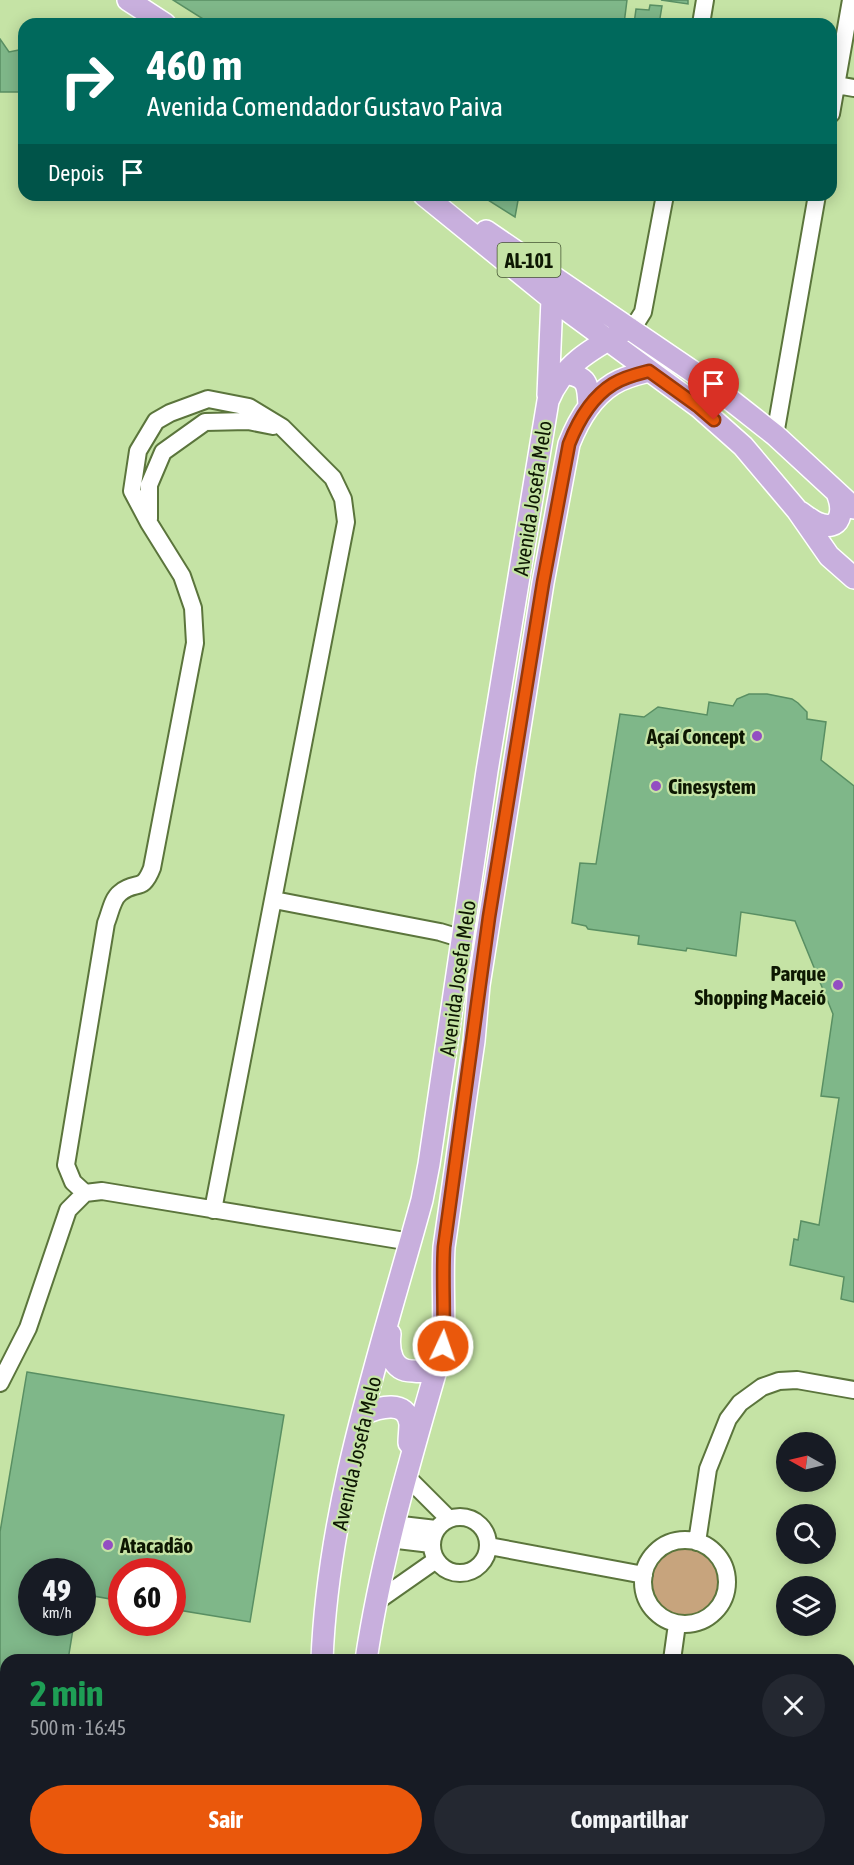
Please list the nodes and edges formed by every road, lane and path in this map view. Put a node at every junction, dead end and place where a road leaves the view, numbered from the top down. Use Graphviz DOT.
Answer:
graph roads {
  1 [pos="128,0"];
  2 [pos="705,0"];
  3 [pos="851,0"];
  4 [pos="156,18"];
  5 [pos="702,18"];
  6 [pos="837,69"];
  7 [pos="837,85"];
  8 [pos="854,88"];
  9 [pos="433,201"];
  10 [pos="436,201"];
  11 [pos="664,201"];
  12 [pos="816,201"];
  13 [pos="552,299"];
  14 [pos="629,328"];
  15 [pos="606,340"];
  16 [pos="649,371"];
  17 [pos="563,373"];
  18 [pos="548,401"];
  19 [pos="589,406"];
  20 [pos="170,413"];
  21 [pos="282,428"];
  22 [pos="775,435"];
  23 [pos="186,437"];
  24 [pos="837,493"];
  25 [pos="854,508"];
  26 [pos="798,510"];
  27 [pos="149,523"];
  28 [pos="854,578"];
  29 [pos="274,900"];
  30 [pos="462,939"];
  31 [pos="85,1193"];
  32 [pos="213,1210"];
  33 [pos="411,1242"];
  34 [pos="396,1295"];
  35 [pos="439,1360"];
  36 [pos="0,1383"];
  37 [pos="854,1390"];
  38 [pos="363,1414"];
  39 [pos="407,1473"];
  40 [pos="391,1531"];
  41 [pos="438,1538"];
  42 [pos="697,1542"];
  43 [pos="489,1546"];
  44 [pos="644,1575"];
  45 [pos="376,1602"];
  46 [pos="677,1624"];
  47 [pos="322,1654"];
  48 [pos="367,1654"];
  49 [pos="673,1654"];
  1 -- 4 [label="main road"];
  2 -- 5 [label="street"];
  3 -- 6 [label="street"];
  7 -- 8 [label="street"];
  9 -- 13 [label="main road, AL-101"];
  10 -- 14 [label="main road, AL-101"];
  11 -- 14 [label="street"];
  12 -- 22 [label="street"];
  13 -- 15 [label="main road, AL-101"];
  13 -- 18 [label="main road"];
  14 -- 15 [label="main road, Avenida Josefa Melo"];
  14 -- 22 [label="main road, AL-101"];
  15 -- 16 [label="main road, AL-101"];
  15 -- 17 [label="main road, Avenida Josefa Melo"];
  16 -- 19 [label="main road, Avenida Josefa Melo"];
  16 -- 26 [label="main road, AL-101"];
  17 -- 18 [label="main road, Avenida Josefa Melo"];
  17 -- 19 [label="main road"];
  18 -- 30 [label="main road, Avenida Josefa Melo"];
  19 -- 35 [label="main road, Avenida Josefa Melo"];
  20 -- 21 [label="street"];
  20 -- 23 [label="street"];
  20 -- 27 [label="street"];
  21 -- 23 [label="street"];
  21 -- 29 [label="street"];
  22 -- 24 [label="main road, AL-101"];
  23 -- 27 [label="street"];
  24 -- 25 [label="main road, AL-101"];
  24 -- 26 [label="main road"];
  26 -- 28 [label="main road, AL-101"];
  27 -- 31 [label="street"];
  29 -- 30 [label="street"];
  29 -- 32 [label="street"];
  30 -- 33 [label="main road, Avenida Josefa Melo"];
  31 -- 32 [label="street"];
  31 -- 36 [label="street"];
  32 -- 33 [label="street"];
  33 -- 34 [label="main road, Avenida Josefa Melo"];
  34 -- 35 [label="main road"];
  34 -- 38 [label="main road, Avenida Josefa Melo"];
  35 -- 39 [label="main road, Avenida Josefa Melo"];
  37 -- 42 [label="street"];
  38 -- 39 [label="main road"];
  38 -- 47 [label="main road, Avenida Josefa Melo"];
  39 -- 40 [label="main road, Avenida Josefa Melo"];
  39 -- 41 [label="street"];
  40 -- 41 [label="street"];
  40 -- 45 [label="main road, Avenida Josefa Melo"];
  41 -- 43 [label="street"];
  41 -- 43 [label="street"];
  41 -- 45 [label="street"];
  42 -- 44 [label="street"];
  42 -- 46 [label="street"];
  43 -- 44 [label="street"];
  44 -- 46 [label="street"];
  45 -- 48 [label="main road, Avenida Josefa Melo"];
  46 -- 49 [label="street"];
}
